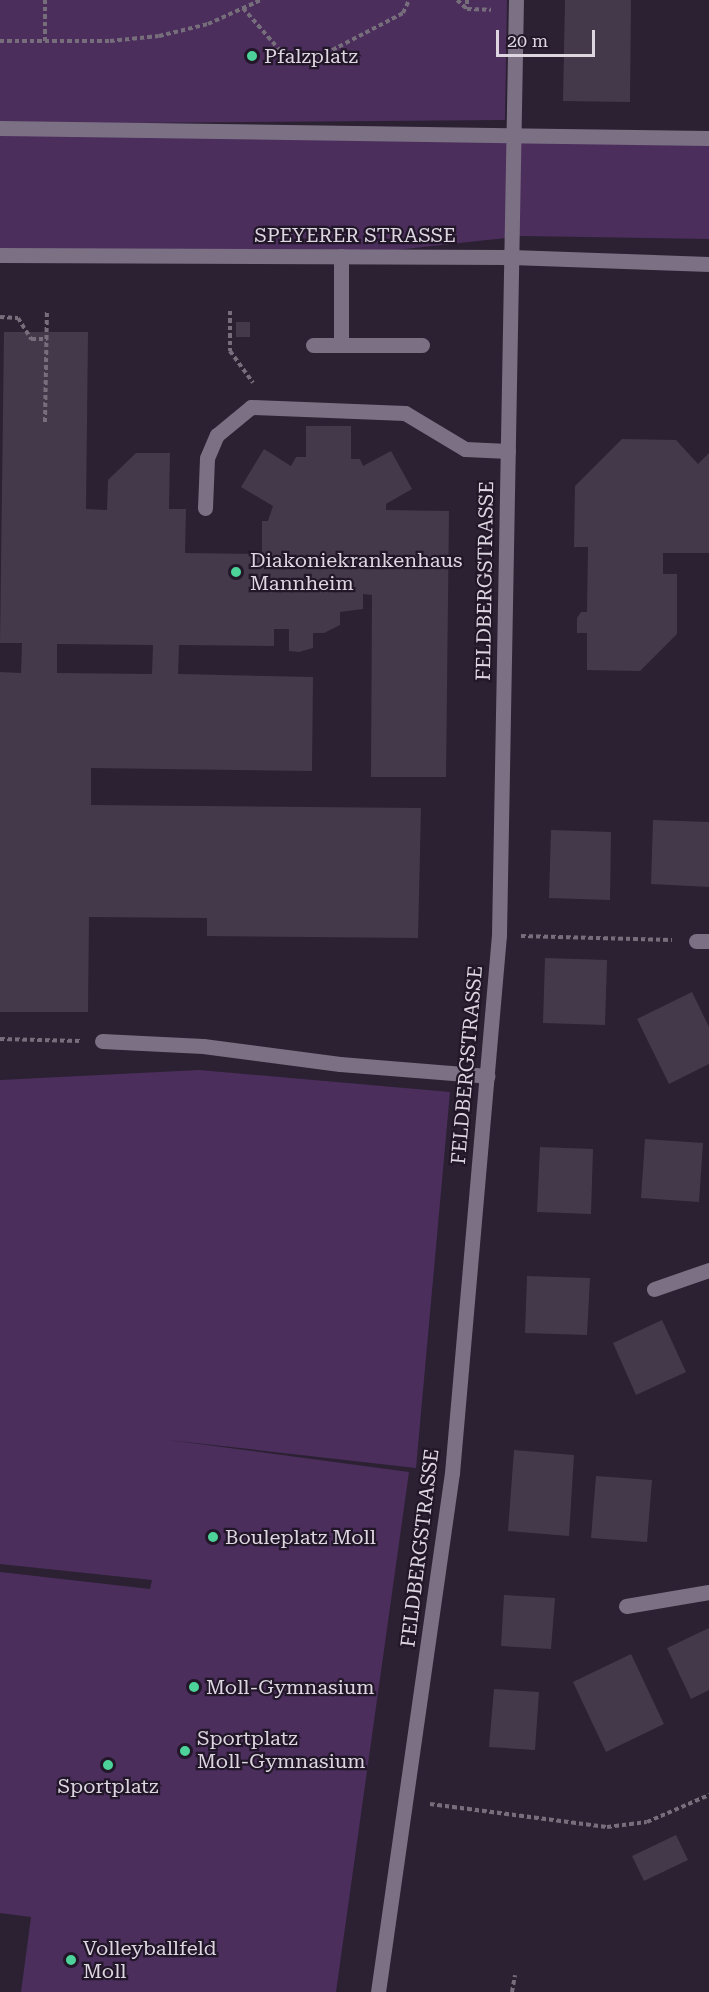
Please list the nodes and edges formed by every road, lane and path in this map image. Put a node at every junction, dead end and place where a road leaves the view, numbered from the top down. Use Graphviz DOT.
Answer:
graph roads {
  1 [pos="45,0"];
  2 [pos="261,0"];
  3 [pos="409,0"];
  4 [pos="457,0"];
  5 [pos="467,0"];
  6 [pos="516,5"];
  7 [pos="243,8"];
  8 [pos="467,9"];
  9 [pos="0,41"];
  10 [pos="45,41"];
  11 [pos="0,128"];
  12 [pos="514,135"];
  13 [pos="709,138"];
  14 [pos="0,255"];
  15 [pos="341,256"];
  16 [pos="512,257"];
  17 [pos="709,264"];
  18 [pos="230,311"];
  19 [pos="47,312"];
  20 [pos="0,317"];
  21 [pos="47,339"];
  22 [pos="313,345"];
  23 [pos="341,345"];
  24 [pos="422,345"];
  25 [pos="258,384"];
  26 [pos="45,422"];
  27 [pos="508,451"];
  28 [pos="206,508"];
  29 [pos="499,935"];
  30 [pos="703,941"];
  31 [pos="0,1039"];
  32 [pos="102,1041"];
  33 [pos="488,1076"];
  34 [pos="709,1270"];
  35 [pos="654,1289"];
  36 [pos="709,1592"];
  37 [pos="626,1606"];
  38 [pos="709,1795"];
  39 [pos="408,1801"];
  40 [pos="515,1975"];
  41 [pos="378,1992"];
  42 [pos="512,1992"];
  1 -- 10 [label="path"];
  2 -- 7 [label="path"];
  3 -- 7 [label="path"];
  4 -- 8 [label="path"];
  5 -- 8 [label="path"];
  6 -- 8 [label="path"];
  6 -- 12 [label="street"];
  7 -- 10 [label="path"];
  9 -- 10 [label="path"];
  11 -- 12 [label="street"];
  12 -- 13 [label="street"];
  12 -- 16 [label="street, FELDBERGSTRASSE"];
  14 -- 15 [label="street, SPEYERER STRASSE"];
  15 -- 16 [label="street, SPEYERER STRASSE"];
  15 -- 23 [label="street"];
  16 -- 17 [label="street, SPEYERER STRASSE"];
  16 -- 27 [label="street, FELDBERGSTRASSE"];
  18 -- 25 [label="path"];
  19 -- 21 [label="path"];
  20 -- 21 [label="path"];
  21 -- 26 [label="path"];
  22 -- 23 [label="street"];
  23 -- 24 [label="street"];
  27 -- 28 [label="street"];
  27 -- 29 [label="street, FELDBERGSTRASSE"];
  29 -- 30 [label="path"];
  29 -- 33 [label="street, FELDBERGSTRASSE"];
  31 -- 32 [label="path"];
  32 -- 33 [label="street"];
  33 -- 39 [label="street, FELDBERGSTRASSE"];
  34 -- 35 [label="street"];
  36 -- 37 [label="street"];
  38 -- 39 [label="path"];
  39 -- 41 [label="street, FELDBERGSTRASSE"];
  40 -- 42 [label="path"];
}
